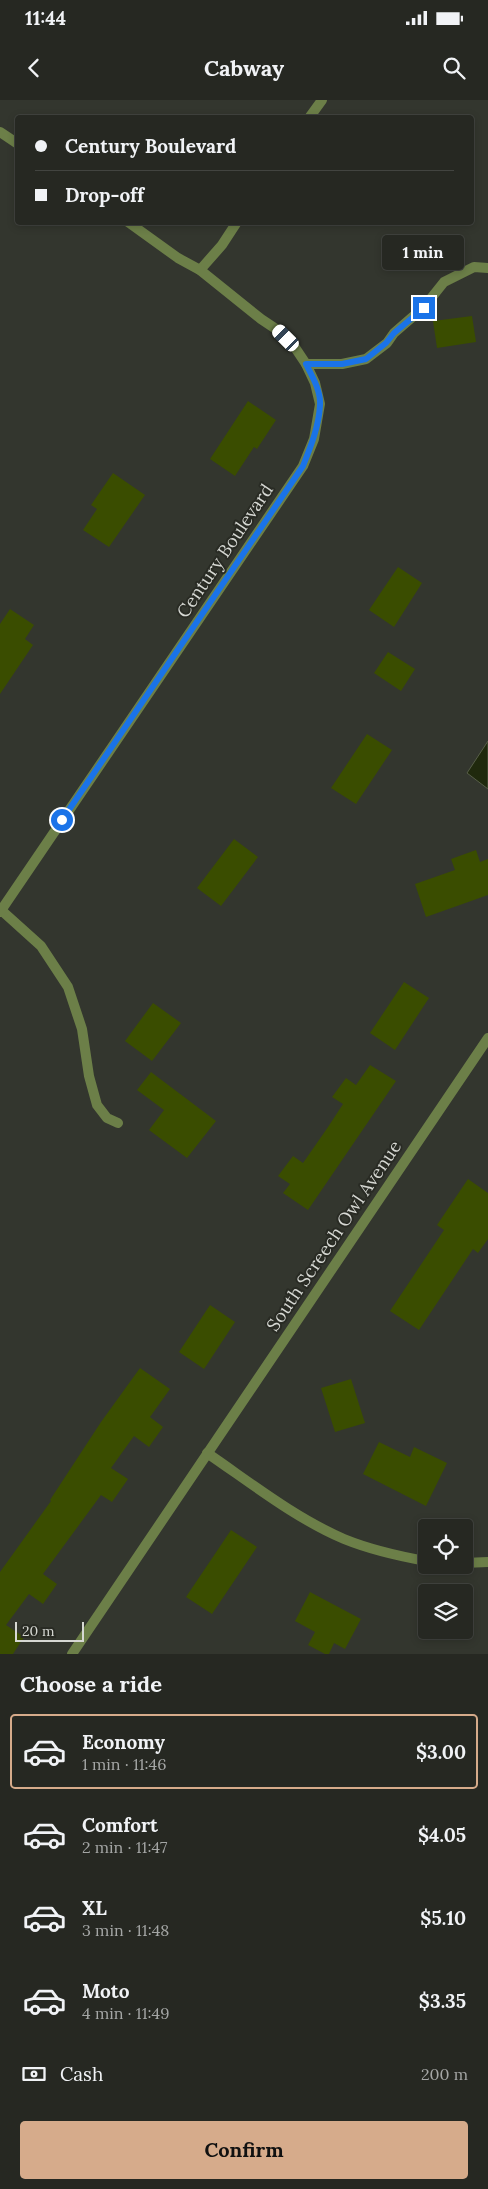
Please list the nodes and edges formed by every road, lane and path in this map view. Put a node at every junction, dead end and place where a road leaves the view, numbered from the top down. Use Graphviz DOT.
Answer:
graph roads {
  1 [pos="322,100"];
  2 [pos="312,115"];
  3 [pos="0,132"];
  4 [pos="15,142"];
  5 [pos="132,225"];
  6 [pos="236,225"];
  7 [pos="488,268"];
  8 [pos="200,270"];
  9 [pos="306,364"];
  10 [pos="1,911"];
  11 [pos="488,1038"];
  12 [pos="118,1123"];
  13 [pos="207,1454"];
  14 [pos="418,1560"];
  15 [pos="488,1562"];
  16 [pos="473,1563"];
  17 [pos="72,1654"];
  1 -- 2 [label="street"];
  3 -- 4 [label="street"];
  5 -- 8 [label="street, Century Boulevard"];
  6 -- 8 [label="street"];
  7 -- 9 [label="street"];
  8 -- 9 [label="street, Century Boulevard"];
  9 -- 10 [label="street, Century Boulevard"];
  10 -- 12 [label="street"];
  11 -- 13 [label="street, South Screech Owl Avenue"];
  13 -- 14 [label="street"];
  13 -- 17 [label="street, South Screech Owl Avenue"];
  15 -- 16 [label="street"];
}
